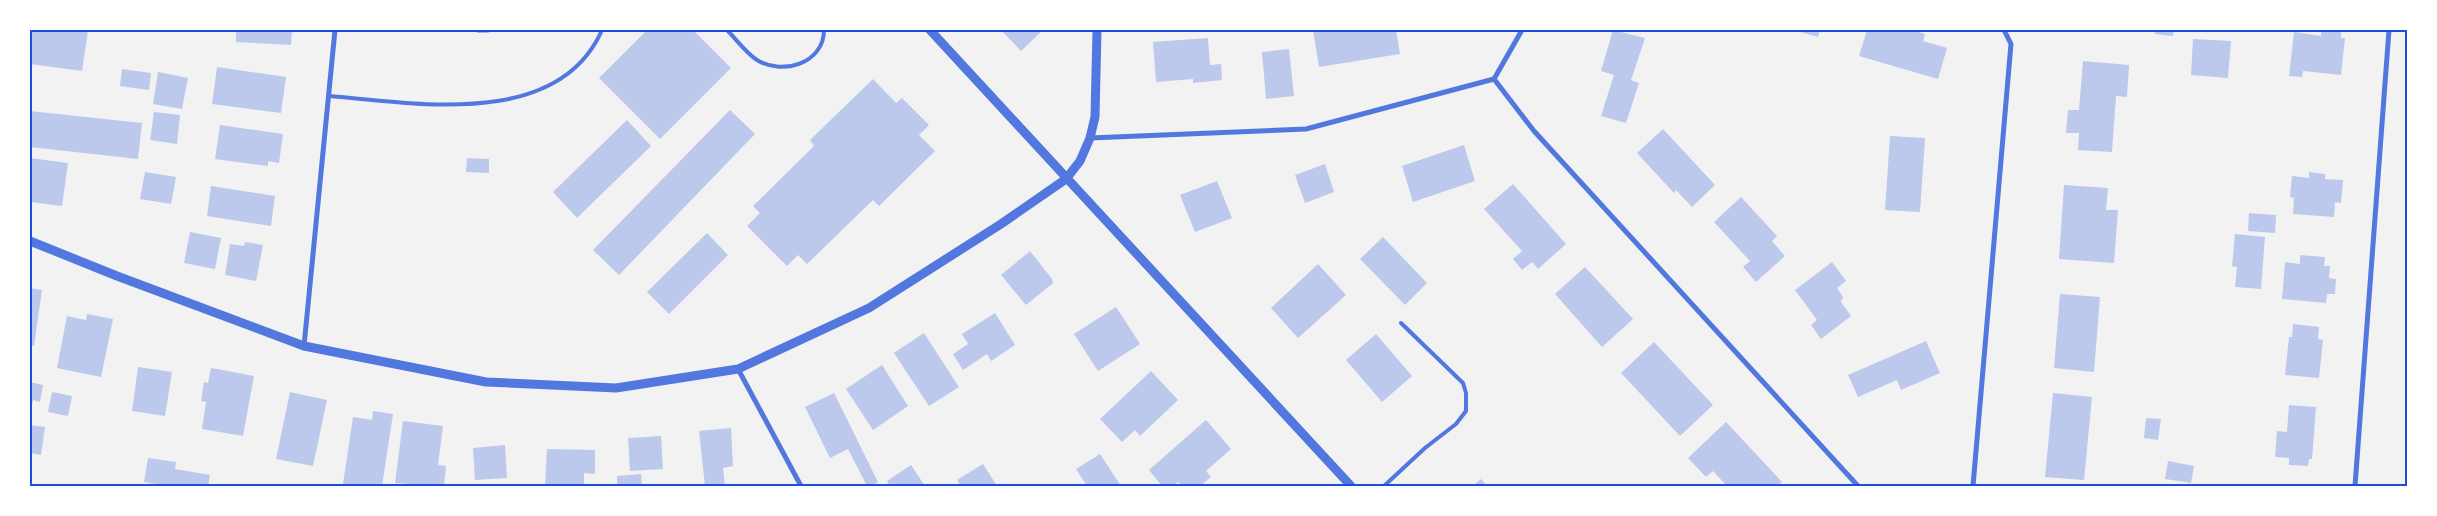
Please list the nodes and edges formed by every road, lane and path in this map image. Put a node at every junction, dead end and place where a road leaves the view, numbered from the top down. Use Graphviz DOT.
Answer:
graph roads {
  1 [pos="335,30"];
  2 [pos="478,30"];
  3 [pos="488,30"];
  4 [pos="602,30"];
  5 [pos="727,30"];
  6 [pos="824,30"];
  7 [pos="930,30"];
  8 [pos="1096,30"];
  9 [pos="1522,30"];
  10 [pos="2004,30"];
  11 [pos="2389,30"];
  12 [pos="1494,78"];
  13 [pos="329,96"];
  14 [pos="1090,138"];
  15 [pos="1066,179"];
  16 [pos="30,241"];
  17 [pos="1401,323"];
  18 [pos="304,346"];
  19 [pos="738,370"];
  20 [pos="801,486"];
  21 [pos="1351,486"];
  22 [pos="1384,486"];
  23 [pos="1858,486"];
  24 [pos="1973,486"];
  25 [pos="2355,486"];
  1 -- 13 [label="street"];
  2 -- 3 [label="street"];
  4 -- 13 [label="lane"];
  5 -- 6 [label="lane"];
  7 -- 15 [label="street"];
  8 -- 14 [label="street"];
  9 -- 12 [label="street"];
  10 -- 24 [label="street"];
  11 -- 25 [label="street"];
  12 -- 14 [label="street"];
  12 -- 23 [label="street"];
  13 -- 18 [label="street"];
  14 -- 15 [label="street"];
  15 -- 19 [label="street"];
  15 -- 21 [label="street"];
  16 -- 18 [label="street"];
  17 -- 22 [label="lane"];
  18 -- 19 [label="street"];
  19 -- 20 [label="street"];
}
